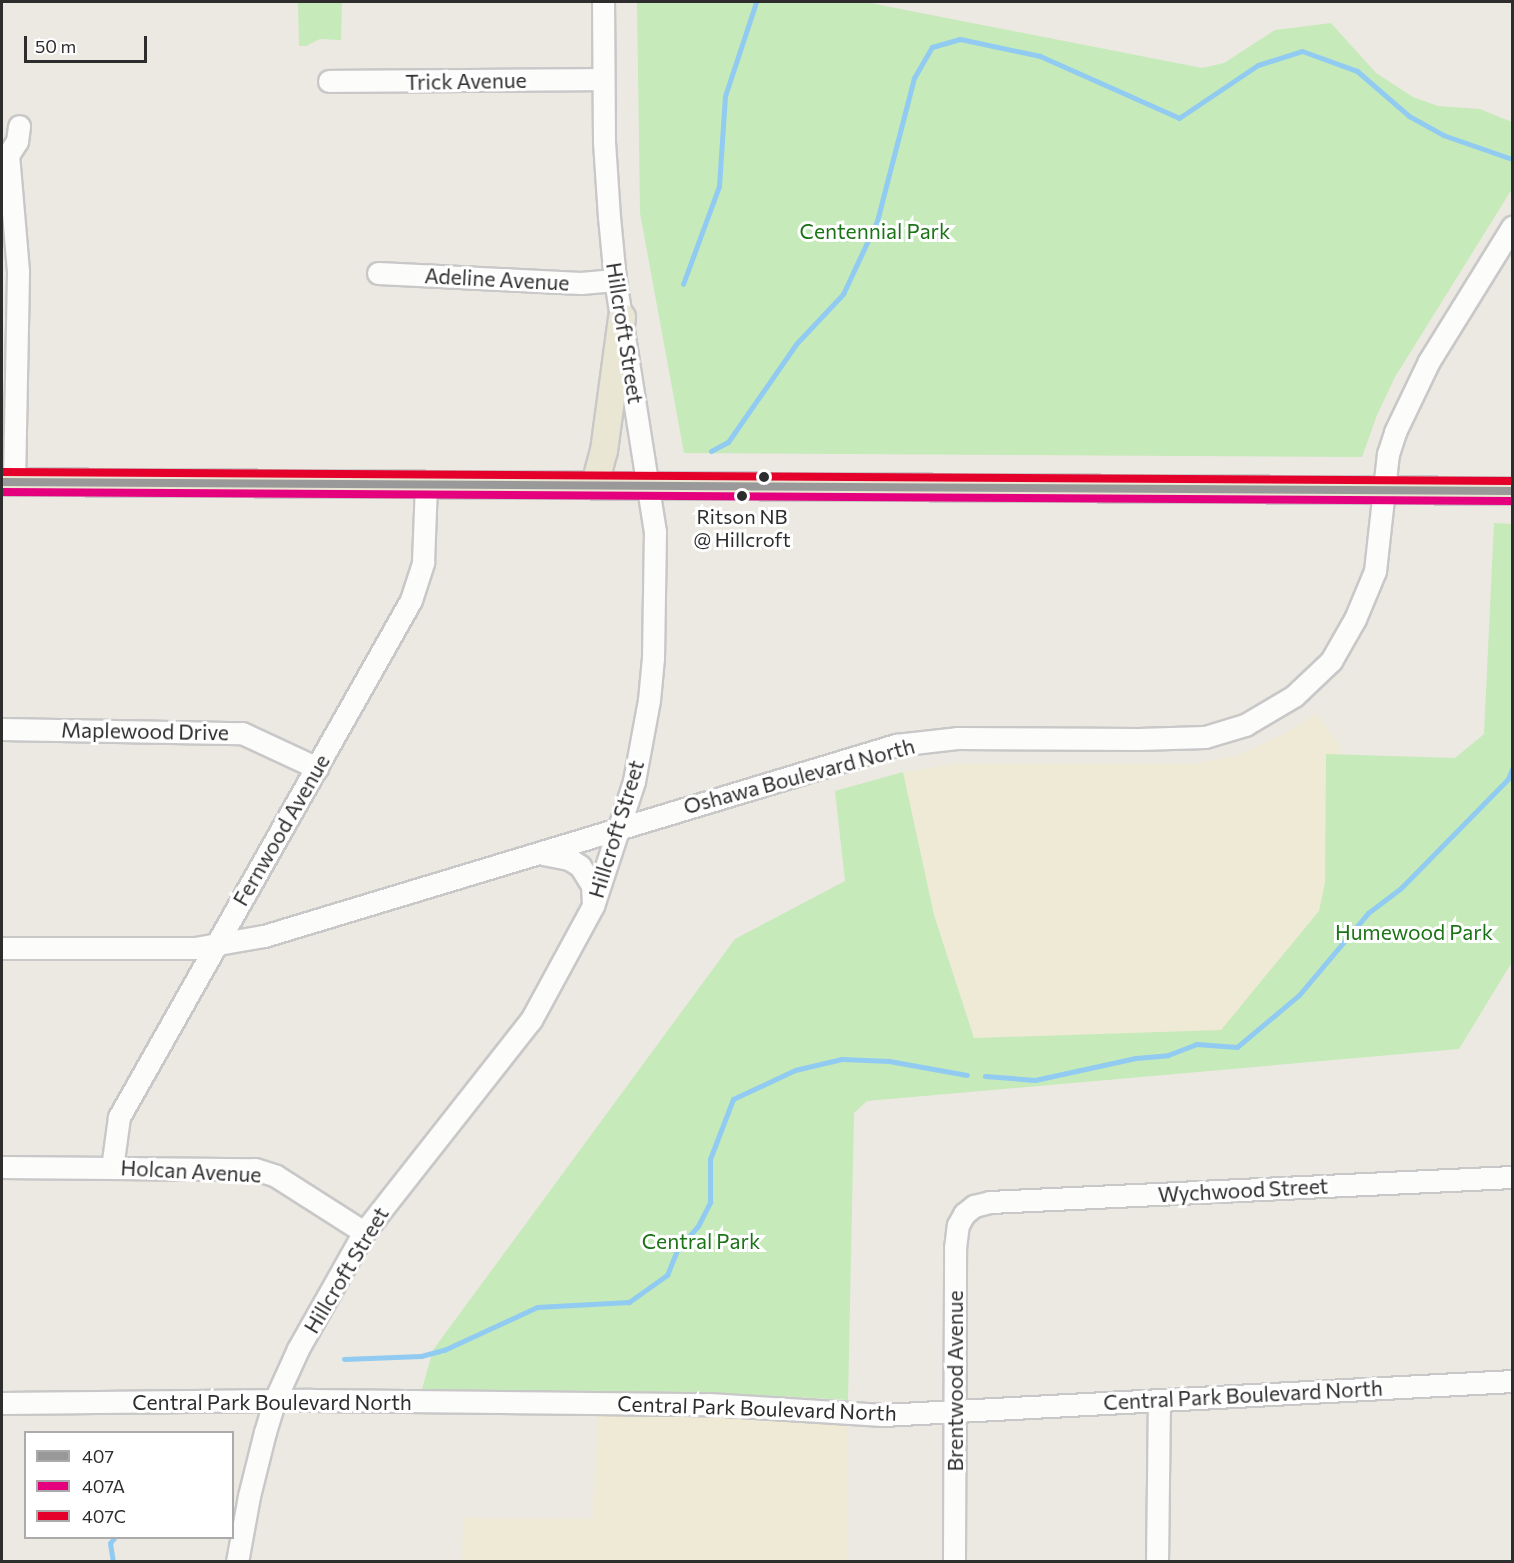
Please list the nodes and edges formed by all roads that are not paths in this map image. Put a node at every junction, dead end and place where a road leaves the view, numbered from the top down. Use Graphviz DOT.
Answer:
graph roads {
  1 [pos="603,2"];
  2 [pos="603,79"];
  3 [pos="329,81"];
  4 [pos="19,126"];
  5 [pos="1512,227"];
  6 [pos="378,273"];
  7 [pos="615,280"];
  8 [pos="622,317"];
  9 [pos="8,482"];
  10 [pos="595,484"];
  11 [pos="426,485"];
  12 [pos="650,485"];
  13 [pos="1385,488"];
  14 [pos="1512,491"];
  15 [pos="2,729"];
  16 [pos="317,768"];
  17 [pos="621,827"];
  18 [pos="540,854"];
  19 [pos="593,906"];
  20 [pos="217,942"];
  21 [pos="2,948"];
  22 [pos="2,1167"];
  23 [pos="112,1168"];
  24 [pos="1512,1177"];
  25 [pos="974,1206"];
  26 [pos="364,1232"];
  27 [pos="1512,1381"];
  28 [pos="1159,1400"];
  29 [pos="274,1402"];
  30 [pos="2,1403"];
  31 [pos="954,1410"];
  32 [pos="237,1562"];
  33 [pos="954,1562"];
  34 [pos="1157,1562"];
  1 -- 2 [label="street, Hillcroft Street"];
  2 -- 3 [label="street, Trick Avenue"];
  2 -- 7 [label="street, Hillcroft Street"];
  4 -- 9 [label="street"];
  5 -- 13 [label="street, Oshawa Boulevard North"];
  6 -- 7 [label="street, Adeline Avenue"];
  7 -- 8 [label="street, Hillcroft Street"];
  8 -- 10 [label="main road"];
  8 -- 12 [label="street, Hillcroft Street"];
  9 -- 11 [label="main road"];
  10 -- 11 [label="main road"];
  10 -- 12 [label="main road"];
  11 -- 16 [label="street, Fernwood Avenue"];
  12 -- 13 [label="main road"];
  12 -- 17 [label="street, Hillcroft Street"];
  13 -- 14 [label="main road"];
  13 -- 17 [label="street, Oshawa Boulevard North"];
  15 -- 16 [label="street, Maplewood Drive"];
  16 -- 20 [label="street, Fernwood Avenue"];
  17 -- 18 [label="street, Oshawa Boulevard North"];
  17 -- 19 [label="street, Hillcroft Street"];
  18 -- 19 [label="street"];
  18 -- 20 [label="street, Oshawa Boulevard North"];
  19 -- 26 [label="street, Hillcroft Street"];
  20 -- 21 [label="street, Oshawa Boulevard North"];
  20 -- 23 [label="street, Fernwood Avenue"];
  22 -- 23 [label="street, Holcan Avenue"];
  23 -- 26 [label="street, Holcan Avenue"];
  24 -- 25 [label="street, Wychwood Street"];
  25 -- 31 [label="street, Brentwood Avenue"];
  26 -- 29 [label="street, Hillcroft Street"];
  27 -- 28 [label="street, Central Park Boulevard North"];
  28 -- 31 [label="street, Central Park Boulevard North"];
  28 -- 34 [label="street"];
  29 -- 30 [label="street, Central Park Boulevard North"];
  29 -- 31 [label="street, Central Park Boulevard North"];
  29 -- 32 [label="street, Hillcroft Street"];
  31 -- 33 [label="street, Brentwood Avenue"];
}
